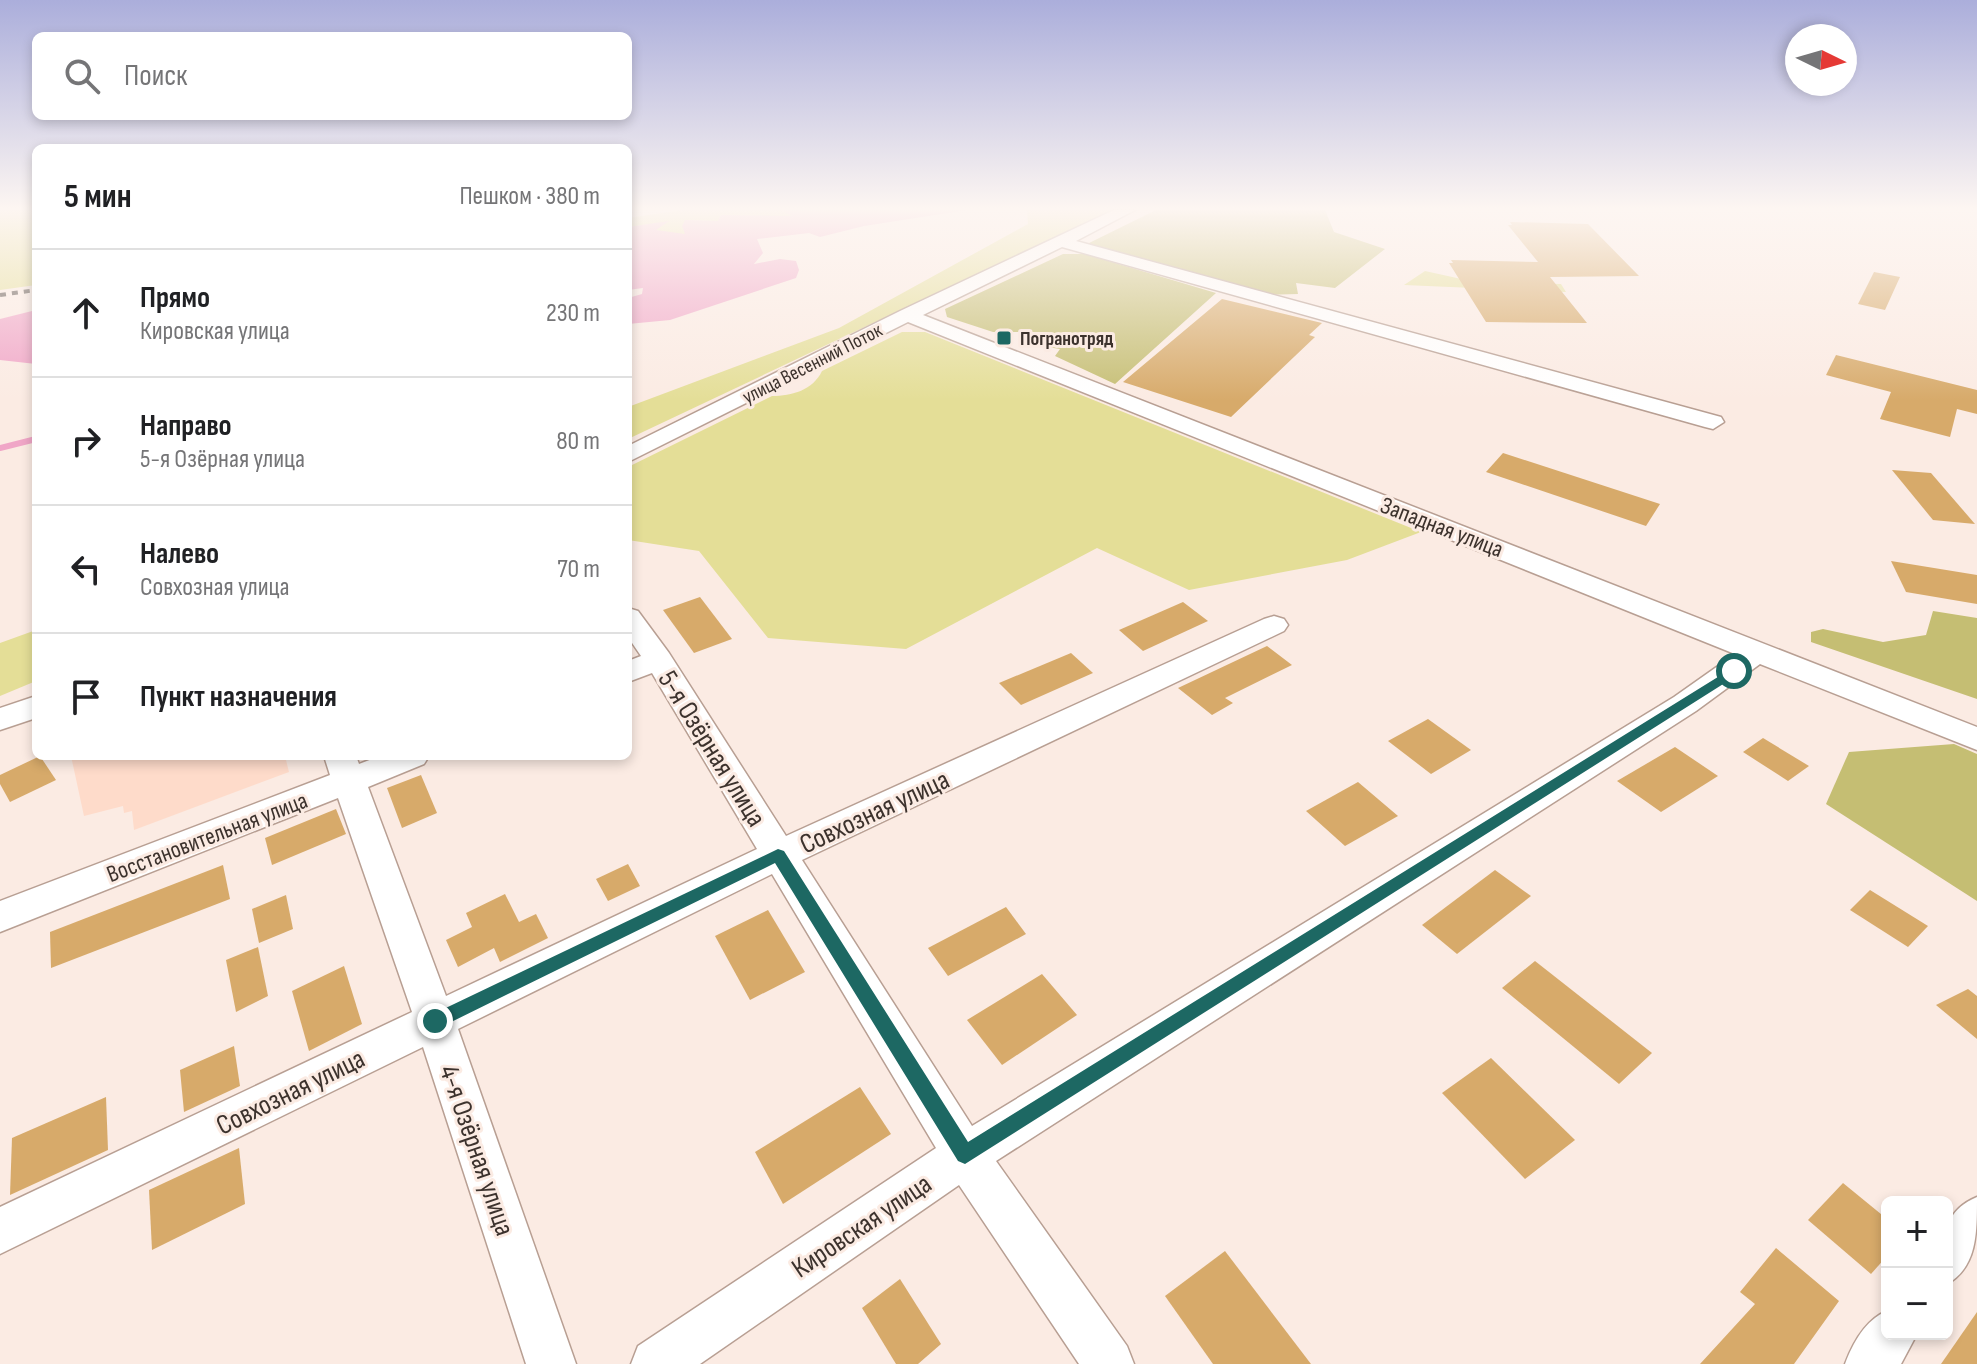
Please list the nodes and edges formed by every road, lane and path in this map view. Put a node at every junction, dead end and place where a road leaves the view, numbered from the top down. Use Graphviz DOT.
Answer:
graph roads {
  1 [pos="995,274"];
  2 [pos="1176,274"];
  3 [pos="907,315"];
  4 [pos="1713,422"];
  5 [pos="632,453"];
  6 [pos="1274,625"];
  7 [pos="632,630"];
  8 [pos="1757,651"];
  9 [pos="643,666"];
  10 [pos="32,708"];
  11 [pos="0,719"];
  12 [pos="1977,739"];
  13 [pos="392,760"];
  14 [pos="344,769"];
  15 [pos="778,855"];
  16 [pos="0,917"];
  17 [pos="435,1021"];
  18 [pos="965,1155"];
  19 [pos="1977,1220"];
  20 [pos="0,1231"];
  21 [pos="1953,1252"];
  22 [pos="1888,1340"];
  23 [pos="551,1364"];
  24 [pos="656,1364"];
  25 [pos="1109,1364"];
  26 [pos="1870,1364"];
  1 -- 3 [label="street, улица Весенний Поток"];
  2 -- 4 [label="street"];
  3 -- 5 [label="street, улица Весенний Поток"];
  3 -- 8 [label="street, Западная улица"];
  6 -- 15 [label="street, Совхозная улица"];
  7 -- 9 [label="street, 5-я Озёрная улица"];
  8 -- 12 [label="street, Западная улица"];
  8 -- 18 [label="street, Кировская улица"];
  9 -- 15 [label="street, 5-я Озёрная улица"];
  10 -- 11 [label="street"];
  13 -- 14 [label="street, Восстановительная улица"];
  14 -- 16 [label="street, Восстановительная улица"];
  14 -- 17 [label="street, 4-я Озёрная улица"];
  15 -- 17 [label="street, Совхозная улица"];
  15 -- 18 [label="street, 5-я Озёрная улица"];
  17 -- 20 [label="street, Совхозная улица"];
  17 -- 23 [label="street, 4-я Озёрная улица"];
  18 -- 24 [label="street, Кировская улица"];
  18 -- 25 [label="street, 5-я Озёрная улица"];
  19 -- 21 [label="street"];
  22 -- 26 [label="street"];
}
